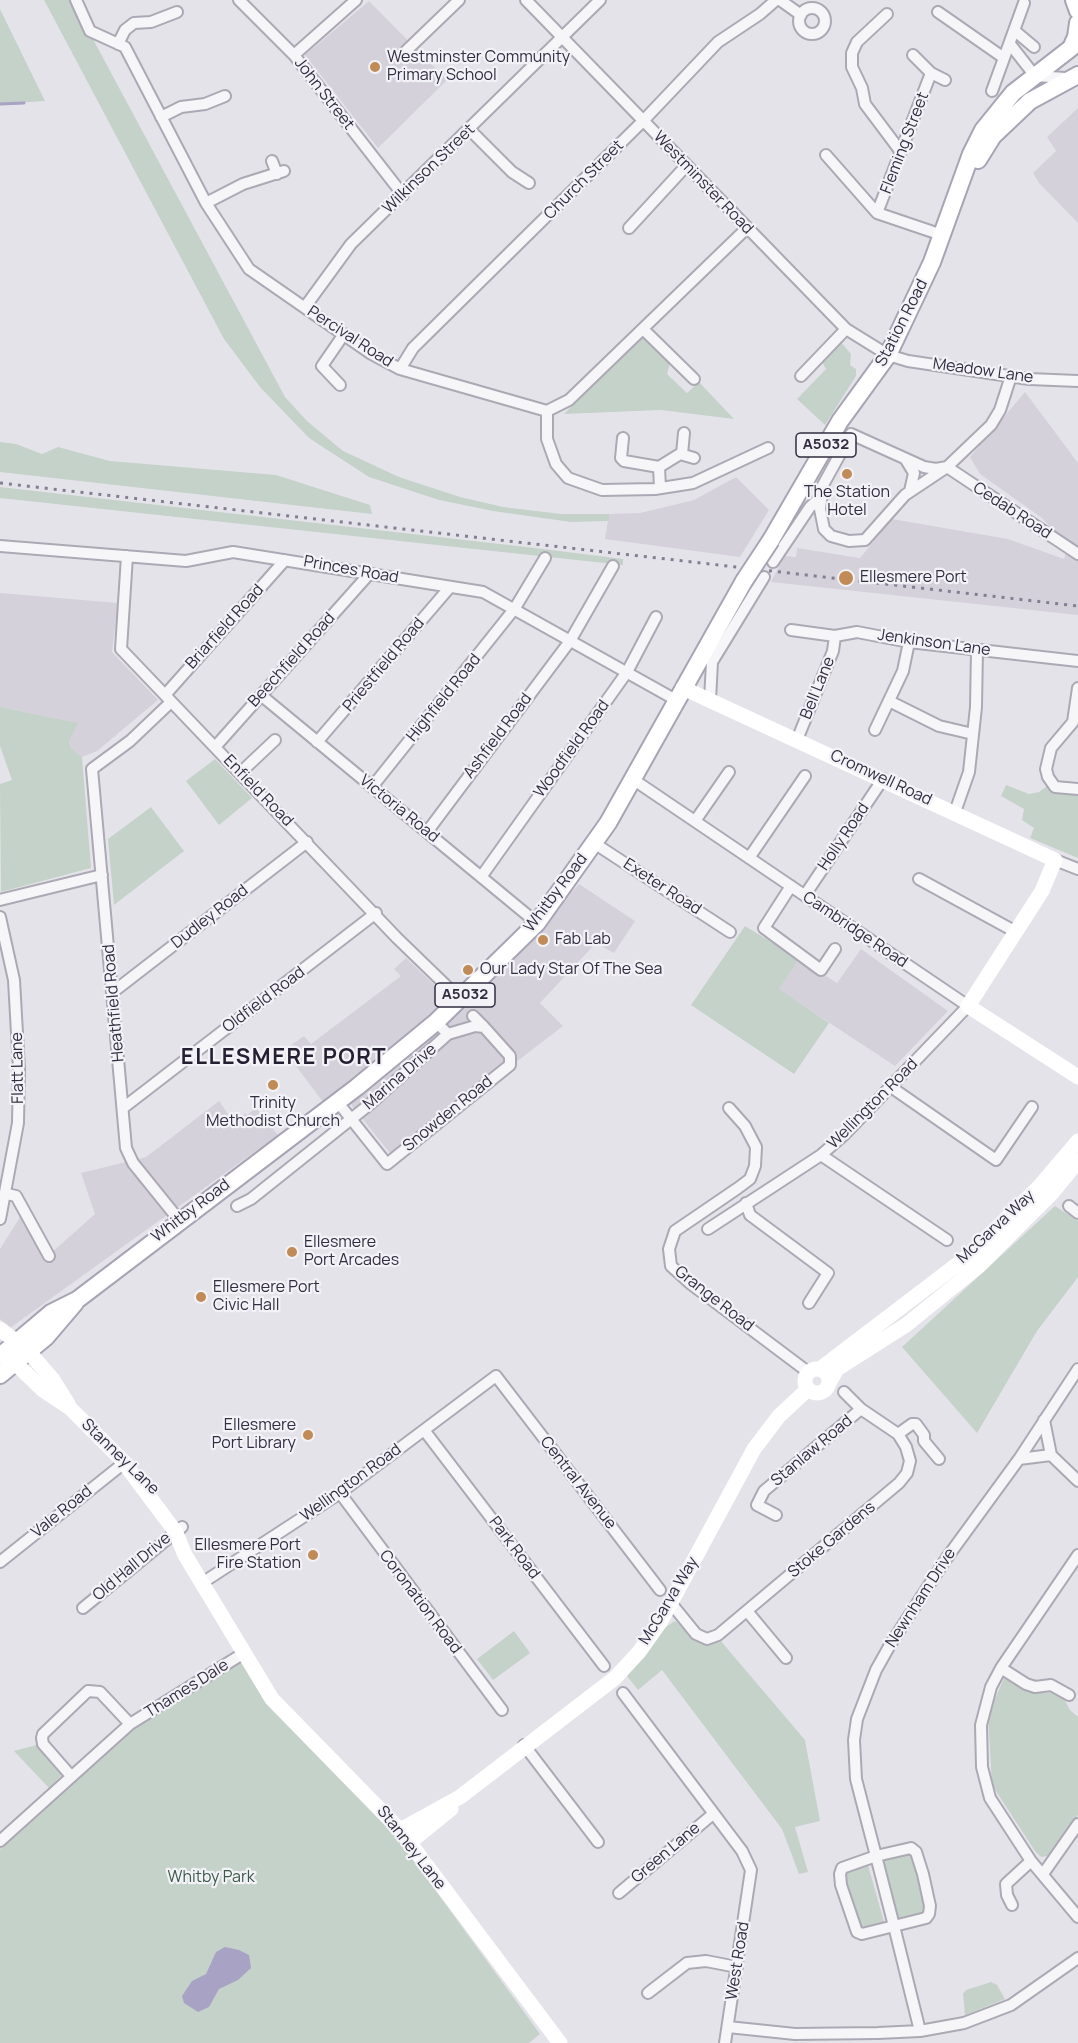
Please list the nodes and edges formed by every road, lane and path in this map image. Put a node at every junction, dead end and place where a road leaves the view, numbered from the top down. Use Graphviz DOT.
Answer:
graph roads {
  1 [pos="76,0"];
  2 [pos="239,0"];
  3 [pos="356,0"];
  4 [pos="459,0"];
  5 [pos="526,0"];
  6 [pos="600,0"];
  7 [pos="776,0"];
  8 [pos="780,0"];
  9 [pos="1074,0"];
  10 [pos="166,3"];
  11 [pos="1024,3"];
  12 [pos="811,4"];
  13 [pos="1078,10"];
  14 [pos="938,12"];
  15 [pos="887,14"];
  16 [pos="801,15"];
  17 [pos="1078,22"];
  18 [pos="1015,31"];
  19 [pos="562,38"];
  20 [pos="1010,44"];
  21 [pos="122,45"];
  22 [pos="1034,47"];
  23 [pos="406,51"];
  24 [pos="294,55"];
  25 [pos="913,55"];
  26 [pos="1004,58"];
  27 [pos="931,74"];
  28 [pos="1035,76"];
  29 [pos="1075,77"];
  30 [pos="945,80"];
  31 [pos="215,87"];
  32 [pos="992,91"];
  33 [pos="161,117"];
  34 [pos="642,122"];
  35 [pos="469,129"];
  36 [pos="902,152"];
  37 [pos="826,155"];
  38 [pos="272,161"];
  39 [pos="686,166"];
  40 [pos="529,183"];
  41 [pos="960,188"];
  42 [pos="403,195"];
  43 [pos="206,204"];
  44 [pos="877,213"];
  45 [pos="629,228"];
  46 [pos="747,228"];
  47 [pos="942,235"];
  48 [pos="305,307"];
  49 [pos="643,329"];
  50 [pos="846,329"];
  51 [pos="344,334"];
  52 [pos="888,355"];
  53 [pos="400,369"];
  54 [pos="801,376"];
  55 [pos="1011,376"];
  56 [pos="694,379"];
  57 [pos="1078,381"];
  58 [pos="340,385"];
  59 [pos="547,411"];
  60 [pos="684,433"];
  61 [pos="623,438"];
  62 [pos="768,448"];
  63 [pos="682,454"];
  64 [pos="694,458"];
  65 [pos="906,459"];
  66 [pos="659,467"];
  67 [pos="947,467"];
  68 [pos="660,488"];
  69 [pos="910,491"];
  70 [pos="821,497"];
  71 [pos="771,540"];
  72 [pos="0,546"];
  73 [pos="1078,554"];
  74 [pos="127,556"];
  75 [pos="545,558"];
  76 [pos="285,560"];
  77 [pos="773,562"];
  78 [pos="613,566"];
  79 [pos="370,573"];
  80 [pos="764,577"];
  81 [pos="450,587"];
  82 [pos="515,608"];
  83 [pos="656,617"];
  84 [pos="791,630"];
  85 [pos="835,636"];
  86 [pos="570,640"];
  87 [pos="909,642"];
  88 [pos="976,650"];
  89 [pos="1078,661"];
  90 [pos="627,672"];
  91 [pos="1078,688"];
  92 [pos="679,694"];
  93 [pos="262,696"];
  94 [pos="168,698"];
  95 [pos="710,700"];
  96 [pos="890,701"];
  97 [pos="875,730"];
  98 [pos="973,734"];
  99 [pos="275,740"];
  100 [pos="797,740"];
  101 [pos="317,742"];
  102 [pos="215,747"];
  103 [pos="92,769"];
  104 [pos="729,772"];
  105 [pos="240,773"];
  106 [pos="805,776"];
  107 [pos="883,779"];
  108 [pos="634,780"];
  109 [pos="372,787"];
  110 [pos="1078,789"];
  111 [pos="955,812"];
  112 [pos="695,821"];
  113 [pos="427,832"];
  114 [pos="307,842"];
  115 [pos="594,843"];
  116 [pos="749,858"];
  117 [pos="1055,860"];
  118 [pos="1078,869"];
  119 [pos="102,875"];
  120 [pos="481,877"];
  121 [pos="920,879"];
  122 [pos="791,886"];
  123 [pos="805,896"];
  124 [pos="0,900"];
  125 [pos="376,913"];
  126 [pos="0,917"];
  127 [pos="537,923"];
  128 [pos="730,932"];
  129 [pos="1016,932"];
  130 [pos="835,949"];
  131 [pos="113,992"];
  132 [pos="460,999"];
  133 [pos="968,1006"];
  134 [pos="473,1016"];
  135 [pos="436,1022"];
  136 [pos="484,1027"];
  137 [pos="448,1034"];
  138 [pos="1078,1077"];
  139 [pos="891,1087"];
  140 [pos="336,1100"];
  141 [pos="1032,1107"];
  142 [pos="123,1108"];
  143 [pos="729,1108"];
  144 [pos="350,1119"];
  145 [pos="1078,1141"];
  146 [pos="821,1155"];
  147 [pos="1078,1161"];
  148 [pos="7,1194"];
  149 [pos="746,1203"];
  150 [pos="237,1206"];
  151 [pos="0,1219"];
  152 [pos="178,1220"];
  153 [pos="708,1229"];
  154 [pos="947,1240"];
  155 [pos="49,1256"];
  156 [pos="809,1303"];
  157 [pos="0,1329"];
  158 [pos="23,1347"];
  159 [pos="5,1355"];
  160 [pos="1078,1369"];
  161 [pos="814,1370"];
  162 [pos="0,1375"];
  163 [pos="495,1376"];
  164 [pos="829,1383"];
  165 [pos="807,1390"];
  166 [pos="844,1392"];
  167 [pos="70,1408"];
  168 [pos="861,1409"];
  169 [pos="1044,1420"];
  170 [pos="424,1430"];
  171 [pos="898,1434"];
  172 [pos="1051,1455"];
  173 [pos="939,1459"];
  174 [pos="1019,1459"];
  175 [pos="124,1463"];
  176 [pos="1078,1481"];
  177 [pos="340,1493"];
  178 [pos="776,1515"];
  179 [pos="179,1529"];
  180 [pos="1078,1555"];
  181 [pos="0,1562"];
  182 [pos="206,1580"];
  183 [pos="660,1590"];
  184 [pos="670,1602"];
  185 [pos="83,1608"];
  186 [pos="747,1611"];
  187 [pos="244,1653"];
  188 [pos="786,1658"];
  189 [pos="603,1665"];
  190 [pos="1001,1668"];
  191 [pos="622,1693"];
  192 [pos="1069,1695"];
  193 [pos="502,1710"];
  194 [pos="130,1724"];
  195 [pos="524,1745"];
  196 [pos="71,1776"];
  197 [pos="713,1814"];
  198 [pos="1078,1824"];
  199 [pos="405,1836"];
  200 [pos="0,1841"];
  201 [pos="598,1842"];
  202 [pos="876,1856"];
  203 [pos="1031,1861"];
  204 [pos="1043,1874"];
  205 [pos="619,1893"];
  206 [pos="1007,1904"];
  207 [pos="1078,1917"];
  208 [pos="894,1926"];
  209 [pos="1078,1958"];
  210 [pos="737,1966"];
  211 [pos="648,1992"];
  212 [pos="728,2027"];
  213 [pos="920,2031"];
  214 [pos="879,2038"];
  215 [pos="560,2043"];
  216 [pos="725,2043"];
  1 -- 21 [label="street"];
  2 -- 24 [label="street, John Street"];
  3 -- 24 [label="street"];
  4 -- 23 [label="street"];
  5 -- 19 [label="street, Westminster Road"];
  6 -- 19 [label="street, Wilkinson Street"];
  7 -- 34 [label="street, Church Street"];
  8 -- 16 [label="street"];
  9 -- 13 [label="main road, A5032"];
  10 -- 21 [label="street"];
  11 -- 18 [label="street"];
  12 -- 16 [label="street"];
  12 -- 16 [label="street"];
  13 -- 17 [label="main road, Station Road / A5032"];
  14 -- 26 [label="street"];
  15 -- 36 [label="street"];
  17 -- 28 [label="main road, Station Road / A5032"];
  18 -- 20 [label="street"];
  18 -- 22 [label="street"];
  19 -- 34 [label="street, Westminster Road"];
  19 -- 35 [label="street, Wilkinson Street"];
  20 -- 26 [label="street"];
  20 -- 28 [label="street"];
  21 -- 33 [label="street, Percival Road"];
  24 -- 42 [label="street, John Street"];
  25 -- 27 [label="street, Fleming Street"];
  26 -- 32 [label="street"];
  27 -- 30 [label="street, Fleming Street"];
  27 -- 36 [label="street, Fleming Street"];
  28 -- 29 [label="street"];
  28 -- 41 [label="main road, Station Road / A5032"];
  29 -- 41 [label="main road, Station Road / A5032"];
  31 -- 33 [label="street"];
  33 -- 43 [label="street, Percival Road"];
  34 -- 39 [label="street, Westminster Road"];
  34 -- 53 [label="street, Church Street"];
  35 -- 40 [label="street"];
  35 -- 42 [label="street, Wilkinson Street"];
  36 -- 44 [label="street, Fleming Street"];
  37 -- 44 [label="street"];
  38 -- 43 [label="street"];
  39 -- 45 [label="street"];
  39 -- 46 [label="street, Westminster Road"];
  41 -- 47 [label="main road, Station Road / A5032"];
  42 -- 48 [label="street, Wilkinson Street"];
  43 -- 48 [label="street, Percival Road"];
  44 -- 47 [label="street"];
  46 -- 49 [label="street"];
  46 -- 50 [label="street, Westminster Road"];
  47 -- 52 [label="main road, Station Road / A5032"];
  48 -- 51 [label="street, Percival Road"];
  49 -- 56 [label="street"];
  49 -- 59 [label="street"];
  50 -- 52 [label="street, Westminster Road"];
  50 -- 54 [label="street"];
  51 -- 53 [label="street, Percival Road"];
  51 -- 58 [label="street"];
  52 -- 55 [label="street, Meadow Lane"];
  52 -- 71 [label="main road, Station Road / A5032"];
  53 -- 59 [label="street, Percival Road"];
  55 -- 57 [label="street, Meadow Lane"];
  55 -- 67 [label="street"];
  59 -- 68 [label="street"];
  60 -- 63 [label="street"];
  61 -- 66 [label="street"];
  62 -- 68 [label="street"];
  63 -- 64 [label="street"];
  63 -- 66 [label="street"];
  65 -- 67 [label="street"];
  65 -- 69 [label="street"];
  65 -- 70 [label="street"];
  66 -- 68 [label="street"];
  67 -- 69 [label="street"];
  67 -- 73 [label="street, Cedab Road"];
  69 -- 70 [label="street"];
  70 -- 77 [label="street"];
  71 -- 92 [label="main road, Whitby Road / A5032, bridge"];
  72 -- 74 [label="street, Princes Road"];
  74 -- 76 [label="street, Princes Road"];
  74 -- 94 [label="street, Enfield Road"];
  75 -- 82 [label="street, Highfield Road"];
  76 -- 79 [label="street, Princes Road"];
  76 -- 94 [label="street, Briarfield Road"];
  78 -- 86 [label="street, Ashfield Road"];
  79 -- 81 [label="street, Princes Road"];
  79 -- 93 [label="street, Beechfield Road"];
  80 -- 95 [label="street"];
  81 -- 82 [label="street, Princes Road"];
  81 -- 101 [label="street, Priestfield Road"];
  82 -- 86 [label="street, Princes Road"];
  82 -- 109 [label="street, Highfield Road"];
  83 -- 90 [label="street, Woodfield Road"];
  84 -- 85 [label="street, Jenkinson Lane"];
  85 -- 87 [label="street, Jenkinson Lane"];
  85 -- 100 [label="street, Bell Lane"];
  86 -- 90 [label="street, Princes Road"];
  86 -- 113 [label="street, Ashfield Road"];
  87 -- 88 [label="street, Jenkinson Lane"];
  87 -- 96 [label="street"];
  88 -- 89 [label="street, Jenkinson Lane"];
  88 -- 98 [label="street"];
  90 -- 92 [label="street, Princes Road"];
  90 -- 120 [label="street, Woodfield Road"];
  91 -- 110 [label="street"];
  92 -- 95 [label="street, Cromwell Road"];
  92 -- 108 [label="main road, Whitby Road / A5032"];
  93 -- 101 [label="street, Victoria Road"];
  93 -- 102 [label="street, Beechfield Road"];
  94 -- 102 [label="street, Enfield Road"];
  94 -- 103 [label="street, Briarfield Road"];
  95 -- 100 [label="street, Cromwell Road"];
  96 -- 97 [label="street"];
  96 -- 98 [label="street"];
  98 -- 111 [label="street"];
  99 -- 105 [label="street"];
  100 -- 107 [label="street, Cromwell Road"];
  101 -- 109 [label="street, Victoria Road"];
  102 -- 105 [label="street, Enfield Road"];
  103 -- 119 [label="street, Heathfield Road"];
  104 -- 112 [label="street"];
  105 -- 114 [label="street, Enfield Road"];
  106 -- 116 [label="street"];
  107 -- 111 [label="street, Cromwell Road"];
  107 -- 123 [label="street, Holly Road"];
  108 -- 112 [label="street, Cambridge Road"];
  108 -- 115 [label="main road, Whitby Road / A5032"];
  109 -- 113 [label="street, Victoria Road"];
  111 -- 117 [label="street, Cromwell Road"];
  112 -- 116 [label="street, Cambridge Road"];
  113 -- 120 [label="street, Victoria Road"];
  114 -- 125 [label="street, Enfield Road"];
  114 -- 131 [label="street, Dudley Road"];
  115 -- 127 [label="main road, Whitby Road / A5032"];
  115 -- 128 [label="street, Exeter Road"];
  116 -- 122 [label="street, Cambridge Road"];
  117 -- 118 [label="street, Cromwell Road"];
  117 -- 129 [label="street"];
  119 -- 124 [label="street"];
  119 -- 131 [label="street, Heathfield Road"];
  120 -- 127 [label="street, Victoria Road"];
  121 -- 129 [label="street"];
  122 -- 123 [label="street, Cambridge Road"];
  122 -- 130 [label="street"];
  123 -- 133 [label="street, Cambridge Road"];
  125 -- 132 [label="street, Enfield Road"];
  125 -- 142 [label="street, Oldfield Road"];
  126 -- 148 [label="street, Flatt Lane"];
  127 -- 132 [label="main road, Whitby Road / A5032"];
  129 -- 133 [label="street"];
  131 -- 142 [label="street, Heathfield Road"];
  132 -- 135 [label="main road, Whitby Road / A5032"];
  133 -- 138 [label="street, Cambridge Road"];
  133 -- 139 [label="street, Wellington Road"];
  134 -- 136 [label="street"];
  135 -- 137 [label="street"];
  135 -- 140 [label="main road, Whitby Road / A5032"];
  136 -- 137 [label="street"];
  136 -- 144 [label="street, Snowden Road"];
  137 -- 144 [label="street, Marina Drive"];
  139 -- 141 [label="street"];
  139 -- 146 [label="street, Wellington Road"];
  140 -- 144 [label="street"];
  140 -- 152 [label="main road, Whitby Road / A5032"];
  142 -- 152 [label="street, Heathfield Road"];
  143 -- 161 [label="street, Grange Road"];
  144 -- 150 [label="street, Marina Drive"];
  145 -- 161 [label="street, McGarva Way"];
  146 -- 149 [label="street, Wellington Road"];
  146 -- 154 [label="street"];
  147 -- 164 [label="street, McGarva Way"];
  148 -- 151 [label="street, Flatt Lane"];
  148 -- 155 [label="street"];
  149 -- 153 [label="street, Wellington Road"];
  149 -- 156 [label="street"];
  152 -- 158 [label="main road, Whitby Road / A5032"];
  157 -- 158 [label="street, Stanney Lane"];
  158 -- 159 [label="main road, Whitby Road / A5032"];
  158 -- 167 [label="street, Stanney Lane"];
  159 -- 162 [label="main road, Whitby Road / A5032"];
  159 -- 167 [label="street, Stanney Lane"];
  160 -- 169 [label="street, Newnham Drive"];
  161 -- 164 [label="street"];
  161 -- 165 [label="street"];
  163 -- 170 [label="street, Wellington Road"];
  163 -- 183 [label="street, Central Avenue"];
  164 -- 165 [label="street"];
  165 -- 184 [label="street, McGarva Way"];
  166 -- 168 [label="street"];
  167 -- 175 [label="street, Stanney Lane"];
  168 -- 171 [label="street"];
  168 -- 178 [label="street, Stanlaw Road"];
  169 -- 172 [label="street"];
  169 -- 174 [label="street, Newnham Drive"];
  170 -- 177 [label="street, Wellington Road"];
  170 -- 189 [label="street, Park Road"];
  171 -- 173 [label="street"];
  171 -- 186 [label="street, Stoke Gardens"];
  172 -- 174 [label="street"];
  172 -- 176 [label="street"];
  174 -- 202 [label="street, Newnham Drive"];
  175 -- 179 [label="street, Stanney Lane"];
  175 -- 179 [label="street, Stanney Lane"];
  175 -- 181 [label="street, Vale Road"];
  177 -- 182 [label="street, Wellington Road"];
  177 -- 193 [label="street, Coronation Road"];
  179 -- 182 [label="street, Stanney Lane"];
  179 -- 185 [label="street, Old Hall Drive"];
  180 -- 190 [label="street"];
  182 -- 187 [label="street, Stanney Lane"];
  184 -- 186 [label="street, Stoke Gardens"];
  184 -- 195 [label="street, McGarva Way"];
  186 -- 188 [label="street"];
  187 -- 194 [label="street, Thames Dale"];
  187 -- 199 [label="street, Stanney Lane"];
  190 -- 192 [label="street"];
  190 -- 203 [label="street"];
  191 -- 197 [label="street"];
  194 -- 196 [label="street, Thames Dale"];
  194 -- 196 [label="street, Thames Dale"];
  195 -- 199 [label="street, McGarva Way"];
  195 -- 201 [label="street"];
  196 -- 200 [label="street, Thames Dale"];
  197 -- 205 [label="street, Green Lane"];
  197 -- 210 [label="street, West Road"];
  198 -- 204 [label="street"];
  199 -- 215 [label="street, Stanney Lane"];
  202 -- 208 [label="street, Newnham Drive"];
  202 -- 208 [label="street"];
  202 -- 208 [label="street"];
  203 -- 204 [label="street"];
  203 -- 206 [label="street"];
  204 -- 207 [label="street"];
  208 -- 213 [label="street, Newnham Drive"];
  209 -- 213 [label="street"];
  210 -- 211 [label="street"];
  210 -- 212 [label="street, West Road"];
  212 -- 214 [label="street"];
  212 -- 216 [label="street, West Road"];
  213 -- 214 [label="street"];
}
